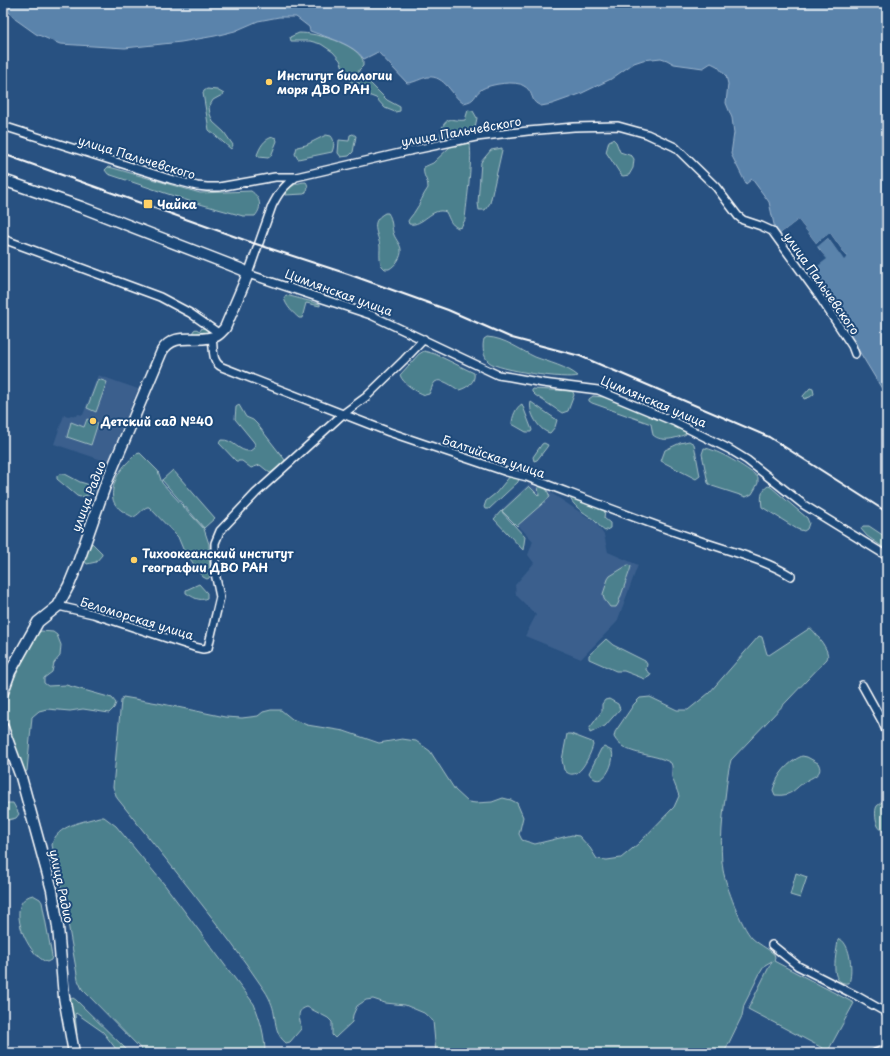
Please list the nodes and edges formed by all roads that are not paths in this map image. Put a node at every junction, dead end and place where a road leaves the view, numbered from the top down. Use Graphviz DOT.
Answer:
graph roads {
  1 [pos="3,126"];
  2 [pos="296,177"];
  3 [pos="3,180"];
  4 [pos="3,239"];
  5 [pos="248,274"];
  6 [pos="216,336"];
  7 [pos="424,339"];
  8 [pos="855,354"];
  9 [pos="343,414"];
  10 [pos="887,556"];
  11 [pos="791,576"];
  12 [pos="58,606"];
  13 [pos="862,685"];
  14 [pos="3,692"];
  15 [pos="3,728"];
  16 [pos="887,733"];
  17 [pos="772,945"];
  18 [pos="887,1013"];
  19 [pos="887,1049"];
  20 [pos="74,1053"];
  21 [pos="875,1053"];
  1 -- 2 [label="street, улица Пальчевского"];
  2 -- 5 [label="street"];
  2 -- 8 [label="street, улица Пальчевского"];
  3 -- 5 [label="main road"];
  4 -- 6 [label="street"];
  5 -- 6 [label="main road"];
  5 -- 7 [label="street, Цимлянская улица"];
  6 -- 9 [label="street, Балтийская улица"];
  6 -- 12 [label="main road, улица Радио"];
  7 -- 9 [label="street"];
  7 -- 10 [label="street, Цимлянская улица"];
  9 -- 11 [label="street, Балтийская улица"];
  9 -- 12 [label="street, Беломорская улица"];
  12 -- 14 [label="main road, улица Радио"];
  13 -- 16 [label="street"];
  15 -- 20 [label="main road, улица Радио"];
  17 -- 18 [label="street"];
  19 -- 21 [label="street"];
}
